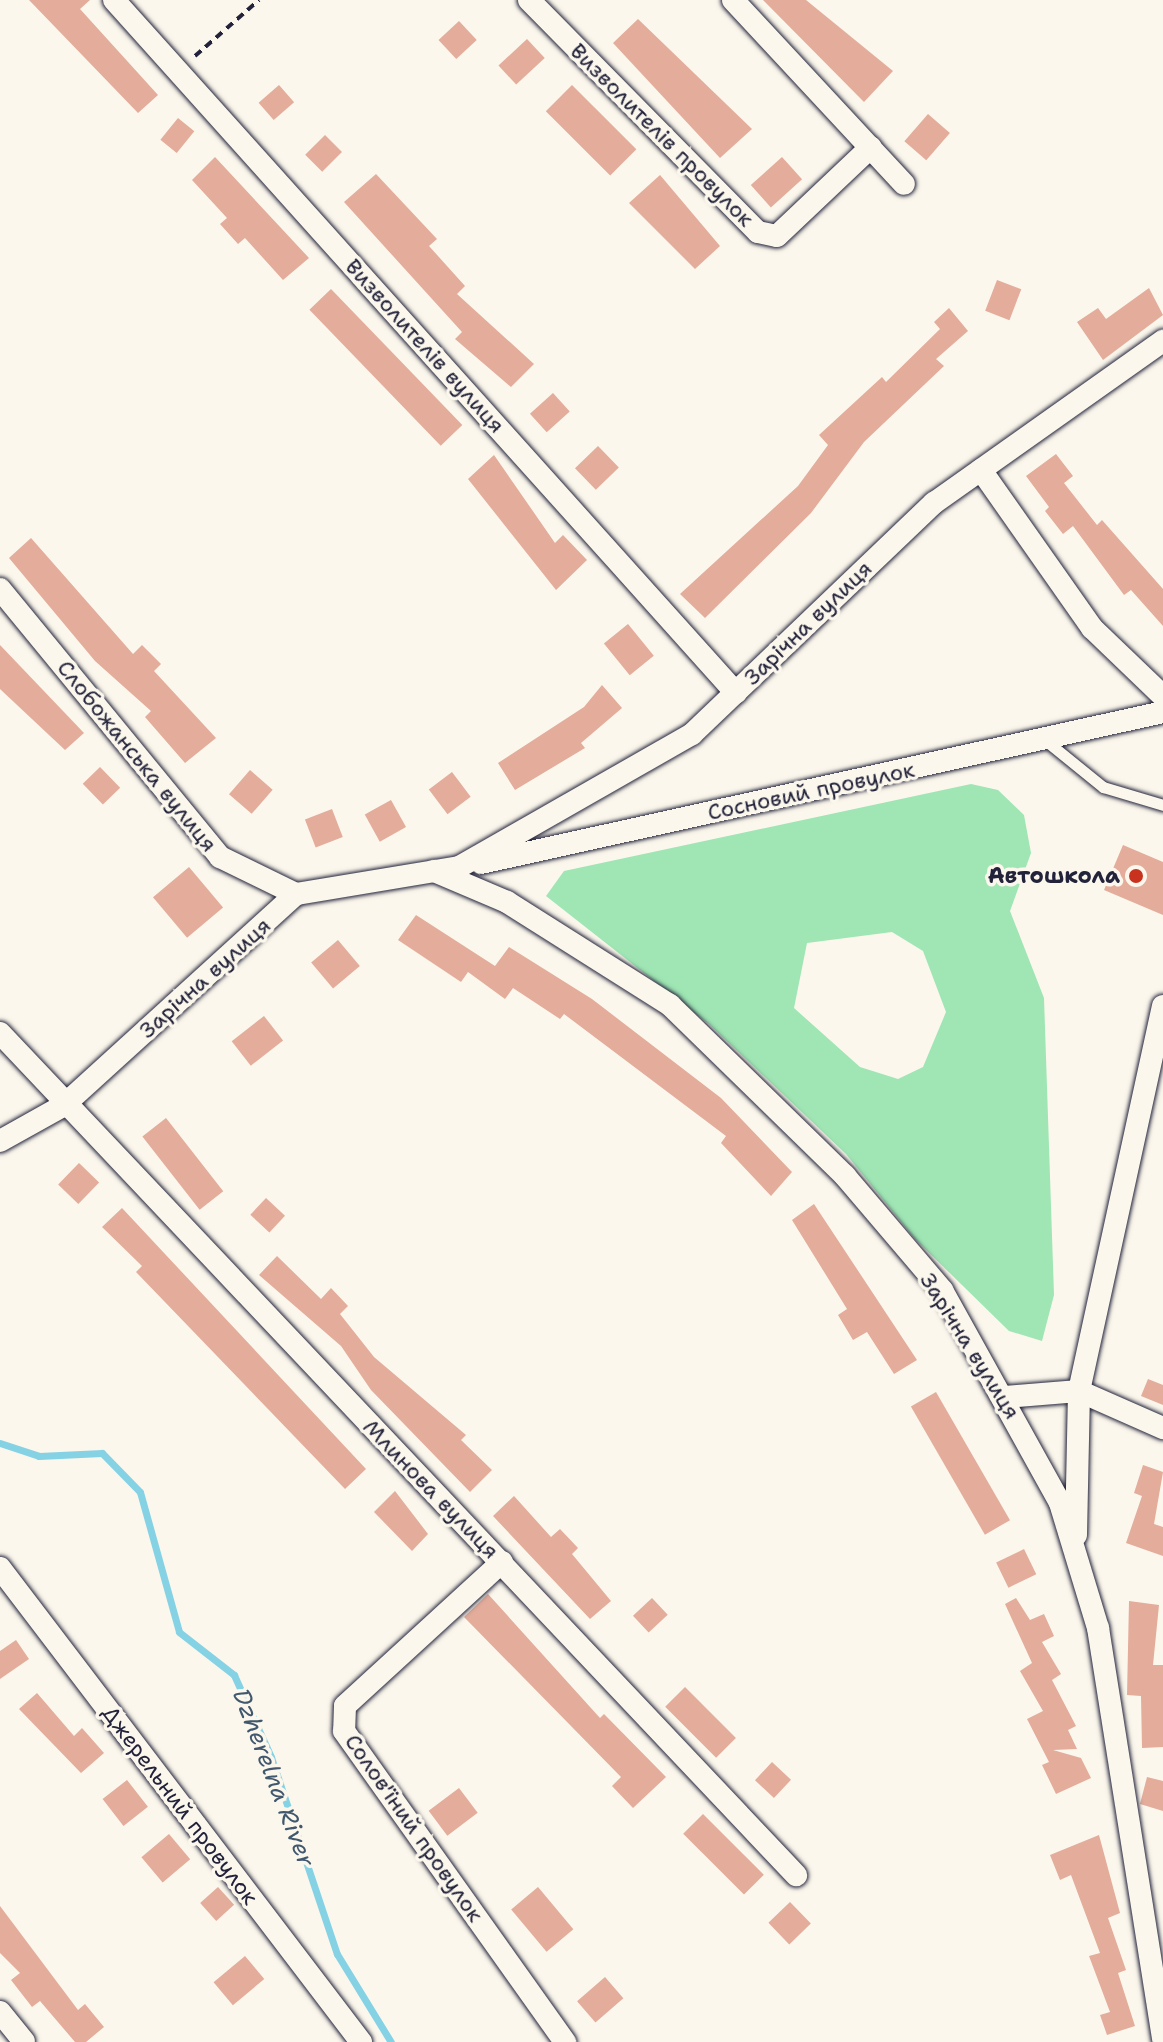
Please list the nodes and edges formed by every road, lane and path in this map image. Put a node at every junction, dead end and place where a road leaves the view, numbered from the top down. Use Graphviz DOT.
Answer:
graph roads {
  1 [pos="114,0"];
  2 [pos="259,0"];
  3 [pos="529,0"];
  4 [pos="733,0"];
  5 [pos="178,70"];
  6 [pos="871,147"];
  7 [pos="904,184"];
  8 [pos="1163,341"];
  9 [pos="981,470"];
  10 [pos="0,589"];
  11 [pos="736,693"];
  12 [pos="1163,696"];
  13 [pos="1163,712"];
  14 [pos="1045,740"];
  15 [pos="1163,805"];
  16 [pos="459,867"];
  17 [pos="434,871"];
  18 [pos="296,894"];
  19 [pos="1163,1006"];
  20 [pos="0,1033"];
  21 [pos="63,1106"];
  22 [pos="0,1141"];
  23 [pos="1079,1391"];
  24 [pos="1005,1397"];
  25 [pos="1163,1428"];
  26 [pos="1075,1554"];
  27 [pos="502,1562"];
  28 [pos="0,1568"];
  29 [pos="796,1875"];
  30 [pos="0,2012"];
  31 [pos="1163,2039"];
  32 [pos="24,2042"];
  33 [pos="361,2042"];
  34 [pos="565,2042"];
  1 -- 5 [label="street, Визволителів вулиця"];
  2 -- 5 [label="path"];
  3 -- 6 [label="street, Визволителів провулок"];
  4 -- 6 [label="street"];
  5 -- 11 [label="street, Визволителів вулиця"];
  6 -- 7 [label="street"];
  8 -- 9 [label="street, Зарічна вулиця"];
  9 -- 11 [label="street, Зарічна вулиця"];
  9 -- 12 [label="street"];
  10 -- 18 [label="street, Слобожанська вулиця"];
  11 -- 16 [label="street, Зарічна вулиця"];
  13 -- 14 [label="street, Сосновий провулок"];
  14 -- 15 [label="lane"];
  14 -- 16 [label="street, Сосновий провулок"];
  16 -- 17 [label="street, Зарічна вулиця"];
  17 -- 18 [label="street, Зарічна вулиця"];
  17 -- 24 [label="street, Зарічна вулиця"];
  18 -- 21 [label="street, Зарічна вулиця"];
  19 -- 23 [label="street"];
  20 -- 21 [label="street, Млинова вулиця"];
  21 -- 22 [label="street, Зарічна вулиця"];
  21 -- 27 [label="street, Млинова вулиця"];
  23 -- 24 [label="street"];
  23 -- 25 [label="street"];
  23 -- 26 [label="street"];
  24 -- 26 [label="street, Зарічна вулиця"];
  26 -- 31 [label="street, Зарічна вулиця"];
  27 -- 29 [label="street, Млинова вулиця"];
  27 -- 34 [label="street, Солов'їний провулок"];
  28 -- 33 [label="street, Джерельний провулок"];
  30 -- 32 [label="street"];
}
